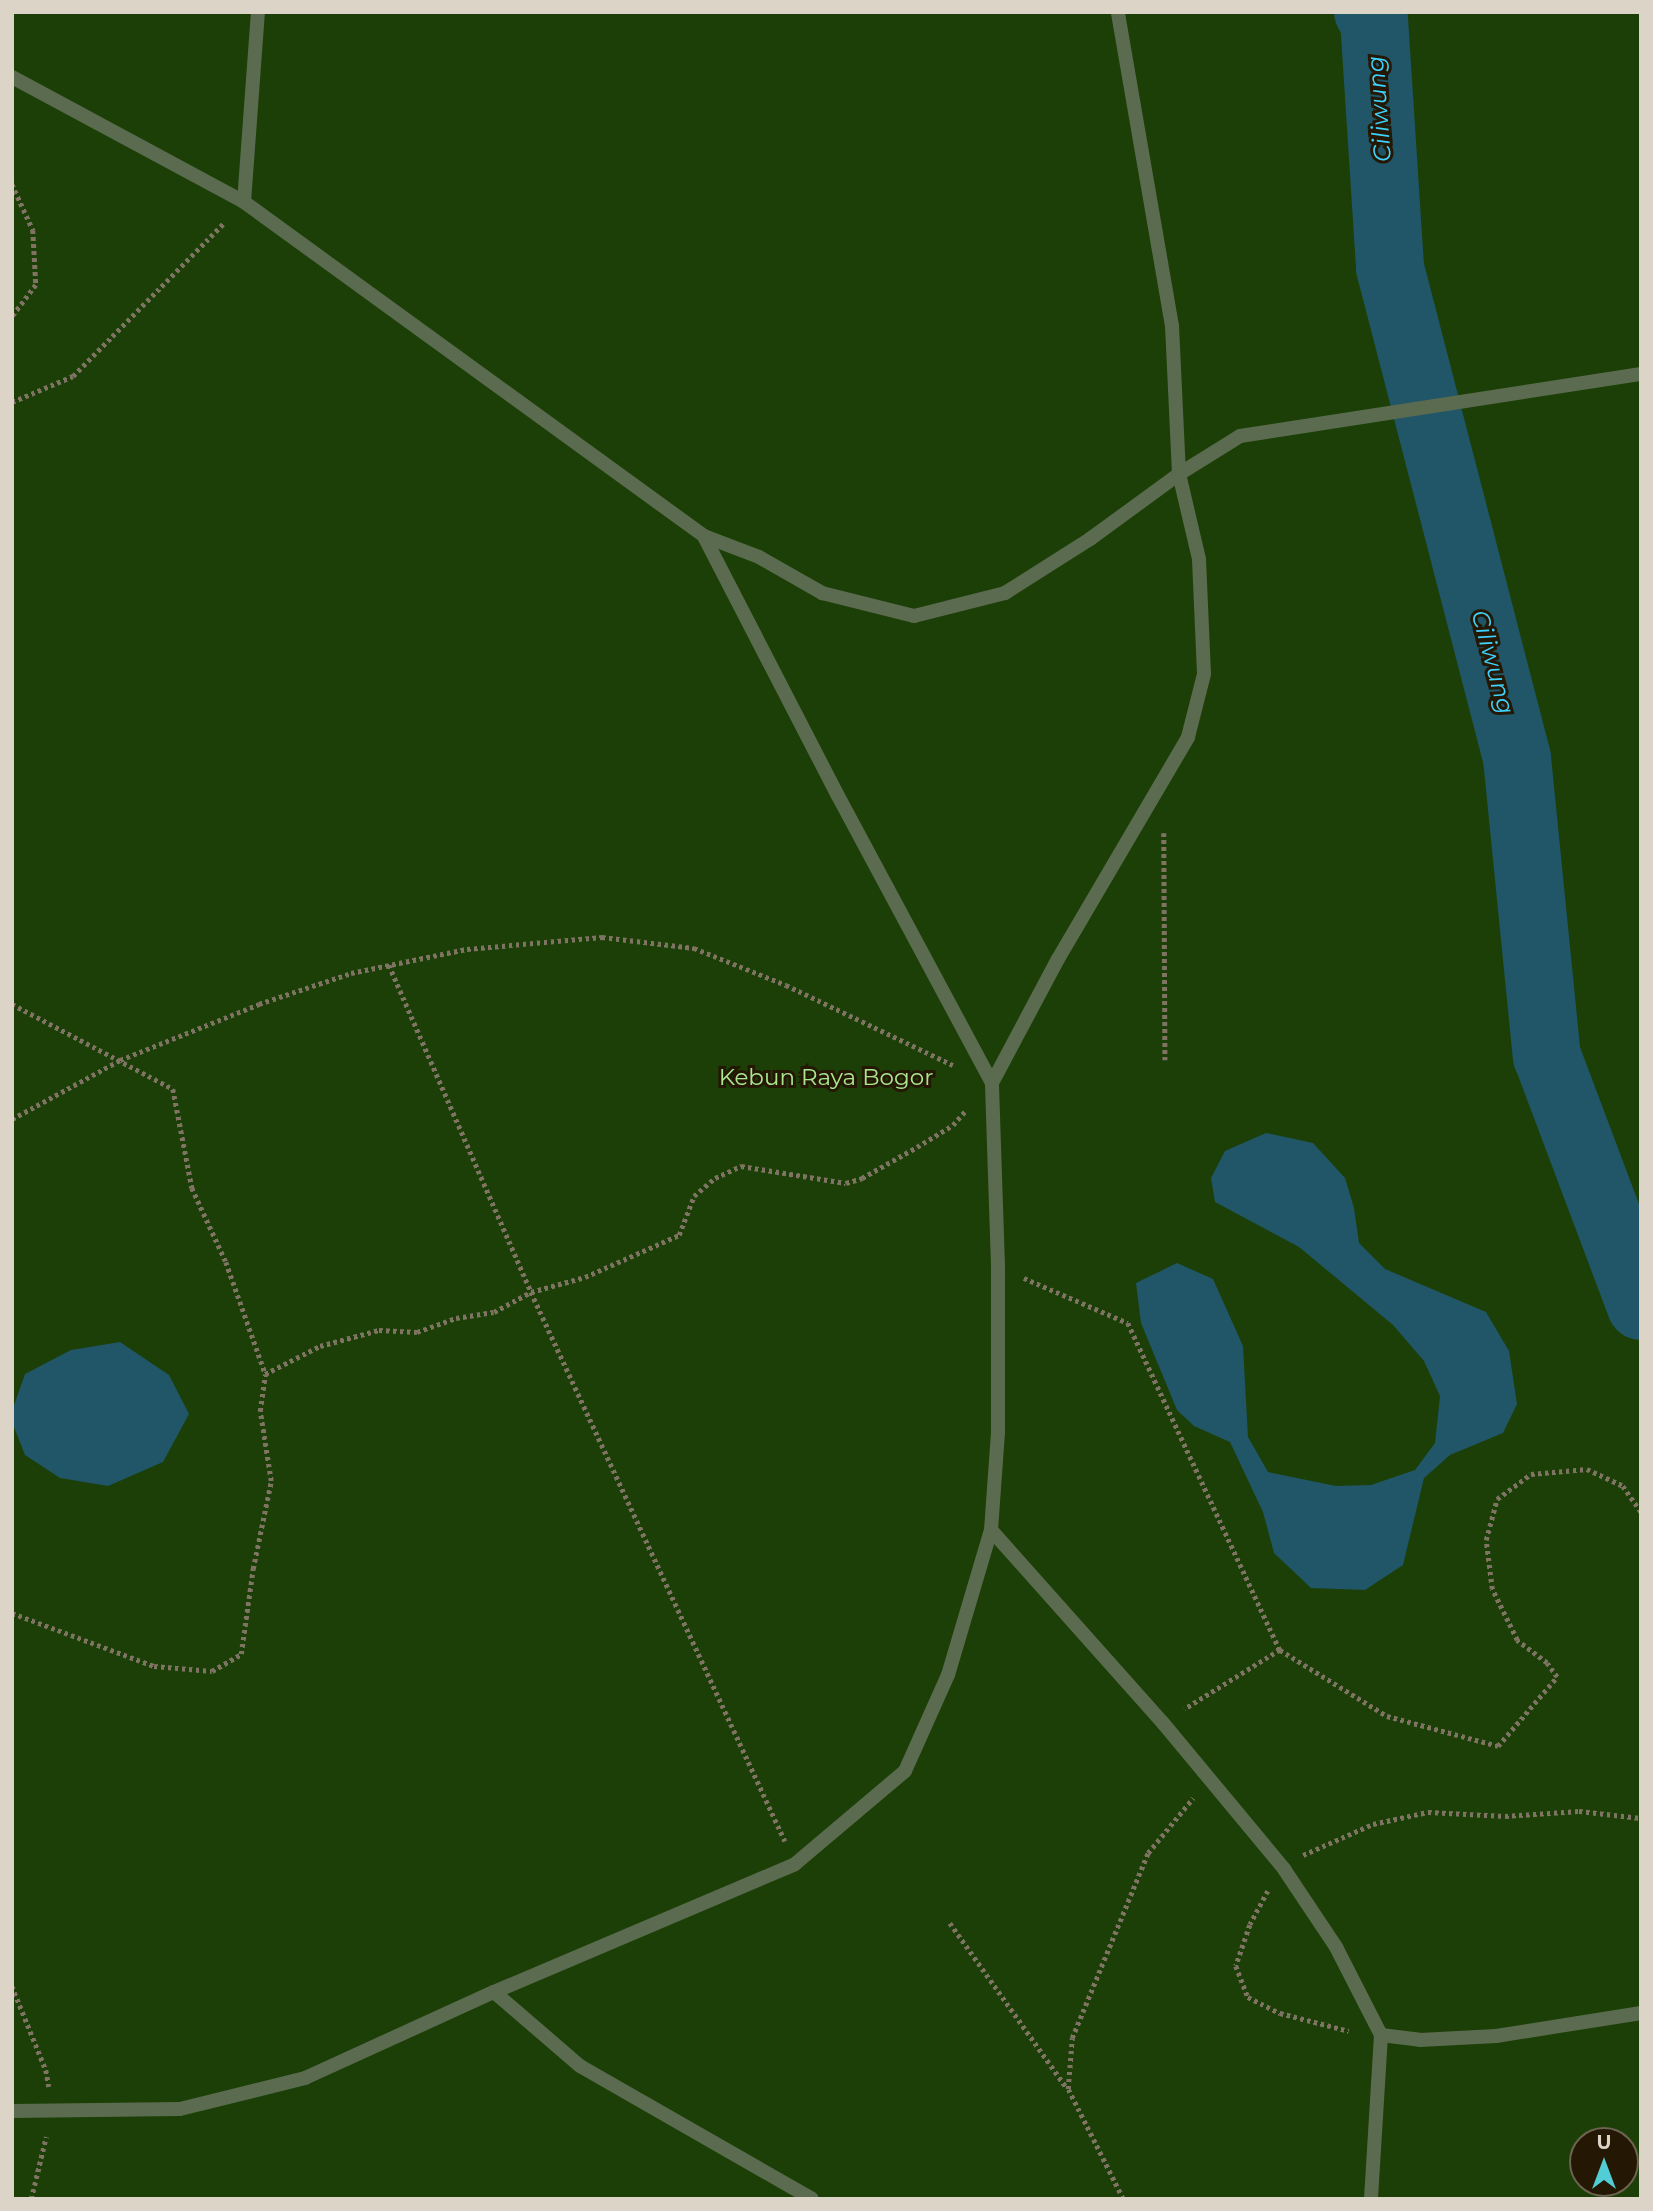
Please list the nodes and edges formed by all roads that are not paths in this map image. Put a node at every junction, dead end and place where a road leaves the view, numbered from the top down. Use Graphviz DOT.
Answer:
graph roads {
  1 [pos="258,12"];
  2 [pos="1118,12"];
  3 [pos="12,77"];
  4 [pos="244,202"];
  5 [pos="1641,374"];
  6 [pos="1179,474"];
  7 [pos="704,536"];
  8 [pos="992,1083"];
  9 [pos="991,1530"];
  10 [pos="494,1993"];
  11 [pos="1641,2013"];
  12 [pos="1381,2035"];
  13 [pos="12,2111"];
  14 [pos="812,2199"];
  15 [pos="1371,2199"];
  1 -- 4 [label="lane"];
  2 -- 6 [label="lane"];
  3 -- 4 [label="lane"];
  4 -- 7 [label="lane"];
  5 -- 6 [label="lane"];
  6 -- 7 [label="lane"];
  6 -- 8 [label="lane"];
  7 -- 8 [label="lane"];
  8 -- 9 [label="lane"];
  9 -- 10 [label="lane"];
  9 -- 12 [label="lane"];
  10 -- 13 [label="lane"];
  10 -- 14 [label="lane"];
  11 -- 12 [label="lane"];
  12 -- 15 [label="lane"];
}
